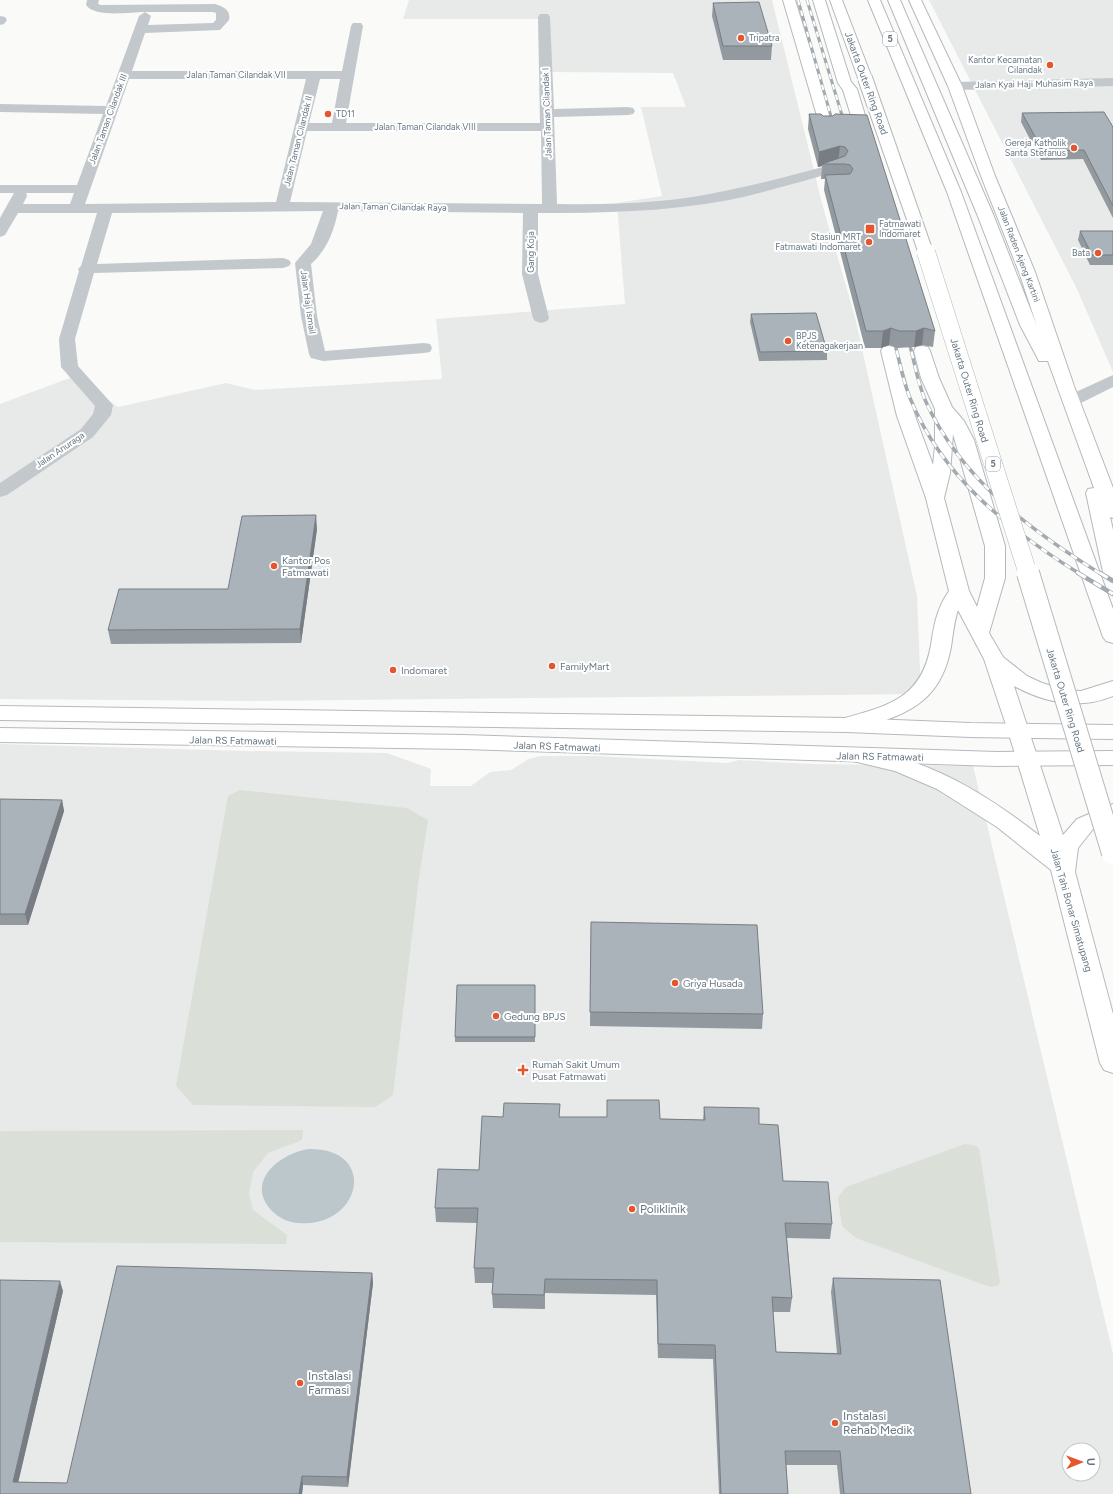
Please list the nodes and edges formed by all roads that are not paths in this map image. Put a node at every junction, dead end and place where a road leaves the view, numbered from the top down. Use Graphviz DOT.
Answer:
graph roads {
  1 [pos="93,0"];
  2 [pos="790,0"];
  3 [pos="819,0"];
  4 [pos="836,0"];
  5 [pos="874,0"];
  6 [pos="894,0"];
  7 [pos="915,0"];
  8 [pos="147,9"];
  9 [pos="544,17"];
  10 [pos="357,26"];
  11 [pos="140,29"];
  12 [pos="124,75"];
  13 [pos="314,75"];
  14 [pos="348,75"];
  15 [pos="1113,82"];
  16 [pos="955,86"];
  17 [pos="0,108"];
  18 [pos="111,110"];
  19 [pos="628,111"];
  20 [pos="547,113"];
  21 [pos="858,125"];
  22 [pos="827,126"];
  23 [pos="302,127"];
  24 [pos="338,127"];
  25 [pos="548,127"];
  26 [pos="838,167"];
  27 [pos="830,184"];
  28 [pos="769,186"];
  29 [pos="0,189"];
  30 [pos="24,189"];
  31 [pos="83,189"];
  32 [pos="282,206"];
  33 [pos="332,206"];
  34 [pos="14,208"];
  35 [pos="76,208"];
  36 [pos="106,208"];
  37 [pos="550,208"];
  38 [pos="531,209"];
  39 [pos="0,232"];
  40 [pos="283,263"];
  41 [pos="86,270"];
  42 [pos="541,318"];
  43 [pos="424,348"];
  44 [pos="889,351"];
  45 [pos="925,351"];
  46 [pos="1113,380"];
  47 [pos="1068,394"];
  48 [pos="944,409"];
  49 [pos="1080,426"];
  50 [pos="0,490"];
  51 [pos="935,498"];
  52 [pos="1113,512"];
  53 [pos="1113,572"];
  54 [pos="959,591"];
  55 [pos="979,633"];
  56 [pos="1113,637"];
  57 [pos="994,659"];
  58 [pos="1113,688"];
  59 [pos="0,712"];
  60 [pos="175,715"];
  61 [pos="846,725"];
  62 [pos="1019,731"];
  63 [pos="1113,732"];
  64 [pos="0,735"];
  65 [pos="171,739"];
  66 [pos="862,756"];
  67 [pos="1113,758"];
  68 [pos="1027,759"];
  69 [pos="1113,812"];
  70 [pos="1113,853"];
  71 [pos="1061,869"];
  72 [pos="1113,1063"];
  1 -- 8 [label="street"];
  2 -- 22 [label="main road"];
  3 -- 21 [label="main road"];
  4 -- 70 [label="main road, Jakarta Outer Ring Road / 5, bridge"];
  5 -- 56 [label="main road, 5"];
  6 -- 47 [label="main road"];
  7 -- 16 [label="main road, Jalan Raden Ajeng Kartini"];
  8 -- 11 [label="street, Jalan Taman Cilandak III"];
  8 -- 11 [label="street"];
  9 -- 20 [label="street, Jalan Taman Cilandak I"];
  10 -- 14 [label="street"];
  11 -- 12 [label="street, Jalan Taman Cilandak III"];
  12 -- 13 [label="street, Jalan Taman Cilandak VII"];
  12 -- 18 [label="street, Jalan Taman Cilandak III"];
  13 -- 14 [label="street, Jalan Taman Cilandak VII"];
  13 -- 23 [label="street, Jalan Taman Cilandak II"];
  14 -- 24 [label="street"];
  15 -- 16 [label="street, Jalan Kyai Haji Muhasim Raya"];
  16 -- 47 [label="main road, Jalan Raden Ajeng Kartini"];
  17 -- 18 [label="street"];
  18 -- 31 [label="street, Jalan Taman Cilandak III"];
  19 -- 20 [label="street"];
  20 -- 25 [label="street, Jalan Taman Cilandak I"];
  23 -- 24 [label="street, Jalan Taman Cilandak VIII"];
  23 -- 32 [label="street, Jalan Taman Cilandak II"];
  24 -- 25 [label="street, Jalan Taman Cilandak VIII"];
  25 -- 37 [label="street, Jalan Taman Cilandak I"];
  26 -- 28 [label="street, Jalan Taman Cilandak Raya"];
  27 -- 28 [label="street, Jalan Taman Cilandak Raya"];
  28 -- 37 [label="street, Jalan Taman Cilandak Raya"];
  29 -- 30 [label="street"];
  30 -- 31 [label="street"];
  30 -- 34 [label="street"];
  31 -- 35 [label="street, Jalan Taman Cilandak III"];
  32 -- 33 [label="street, Jalan Taman Cilandak Raya"];
  32 -- 36 [label="street, Jalan Taman Cilandak Raya"];
  33 -- 38 [label="street, Jalan Taman Cilandak Raya"];
  33 -- 43 [label="street, Jalan Haji Ismail"];
  34 -- 35 [label="street, Jalan Taman Cilandak Raya"];
  34 -- 39 [label="street"];
  35 -- 36 [label="street, Jalan Taman Cilandak Raya"];
  36 -- 41 [label="street, Jalan Anuraga"];
  37 -- 38 [label="street, Jalan Taman Cilandak Raya"];
  38 -- 42 [label="street, Gang Koja"];
  40 -- 41 [label="street"];
  41 -- 50 [label="street, Jalan Anuraga"];
  44 -- 51 [label="main road"];
  45 -- 48 [label="main road"];
  46 -- 47 [label="street"];
  47 -- 49 [label="main road, Jalan Raden Ajeng Kartini"];
  48 -- 51 [label="main road"];
  48 -- 55 [label="main road"];
  49 -- 52 [label="main road, Jalan Raden Ajeng Kartini"];
  49 -- 53 [label="main road"];
  51 -- 54 [label="main road"];
  54 -- 55 [label="main road"];
  54 -- 61 [label="main road"];
  55 -- 57 [label="main road"];
  57 -- 58 [label="main road"];
  57 -- 62 [label="main road"];
  59 -- 60 [label="main road"];
  60 -- 61 [label="main road"];
  60 -- 65 [label="main road"];
  61 -- 62 [label="main road"];
  62 -- 63 [label="main road"];
  62 -- 68 [label="main road"];
  64 -- 65 [label="main road, Jalan RS Fatmawati"];
  65 -- 66 [label="main road, Jalan RS Fatmawati"];
  66 -- 68 [label="main road, Jalan RS Fatmawati"];
  66 -- 71 [label="main road"];
  67 -- 68 [label="main road, Jalan RS Fatmawati"];
  68 -- 71 [label="main road, Jalan Tahi Bonar Simatupang"];
  69 -- 71 [label="main road"];
  71 -- 72 [label="main road, Jalan Tahi Bonar Simatupang"];
}
